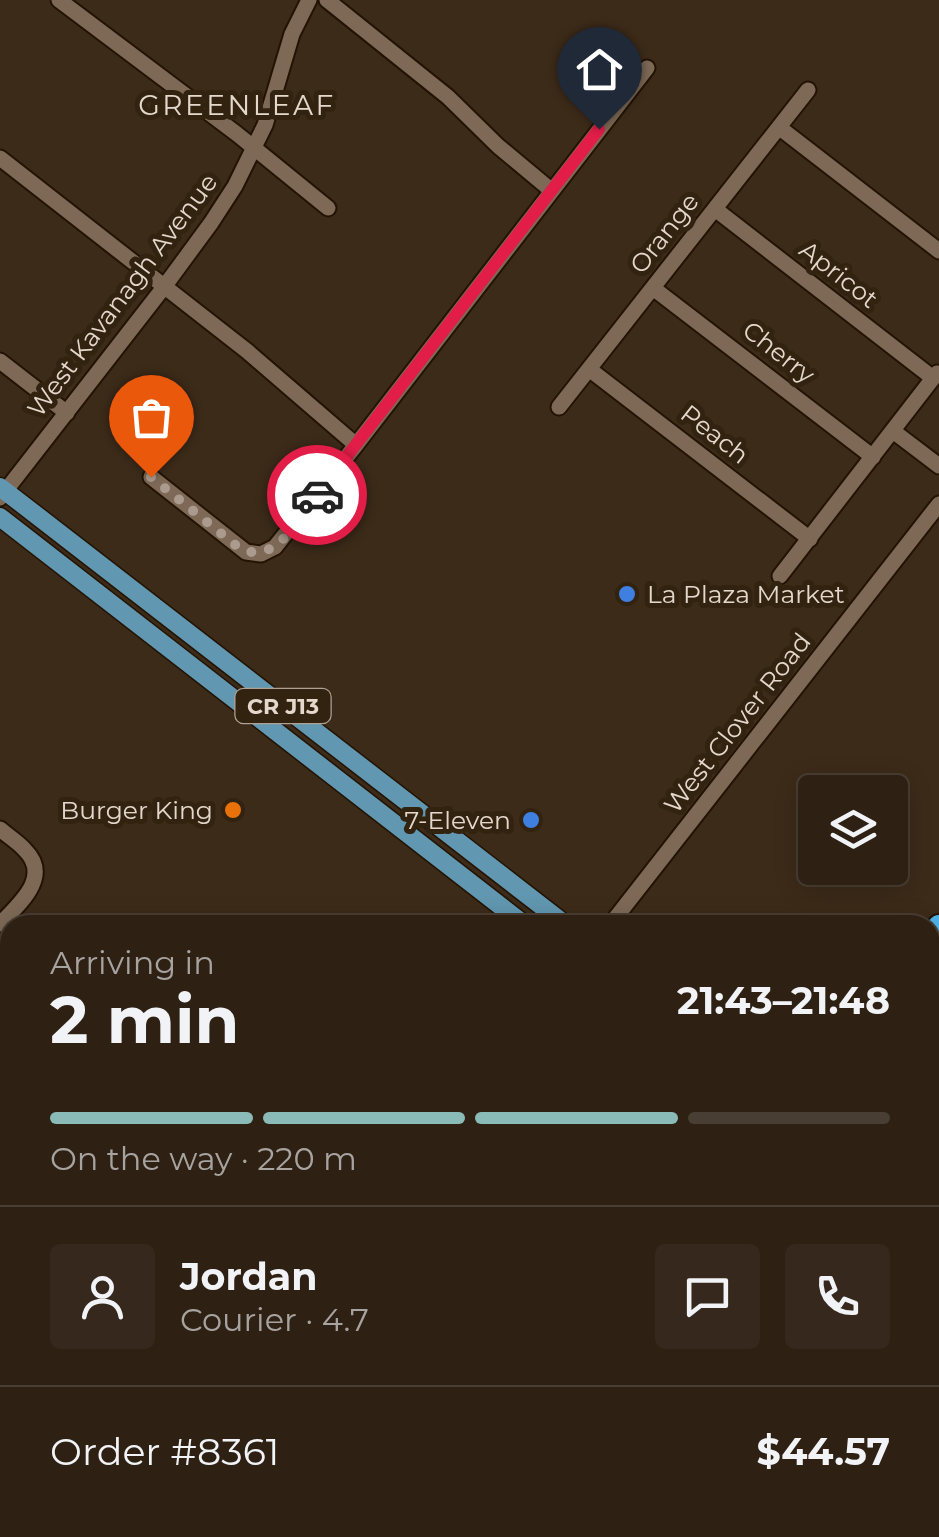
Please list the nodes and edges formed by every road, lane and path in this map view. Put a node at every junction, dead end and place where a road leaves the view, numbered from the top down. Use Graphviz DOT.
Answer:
graph roads {
  1 [pos="59,0"];
  2 [pos="309,0"];
  3 [pos="327,0"];
  4 [pos="646,68"];
  5 [pos="808,90"];
  6 [pos="780,128"];
  7 [pos="254,148"];
  8 [pos="0,158"];
  9 [pos="552,191"];
  10 [pos="328,208"];
  11 [pos="715,209"];
  12 [pos="939,252"];
  13 [pos="164,287"];
  14 [pos="653,288"];
  15 [pos="0,362"];
  16 [pos="589,370"];
  17 [pos="936,374"];
  18 [pos="559,407"];
  19 [pos="67,413"];
  20 [pos="894,431"];
  21 [pos="356,445"];
  22 [pos="874,457"];
  23 [pos="939,466"];
  24 [pos="151,477"];
  25 [pos="2,492"];
  26 [pos="939,504"];
  27 [pos="0,517"];
  28 [pos="810,539"];
  29 [pos="780,576"];
  30 [pos="0,829"];
  31 [pos="8,915"];
  32 [pos="512,915"];
  33 [pos="553,915"];
  34 [pos="618,915"];
  1 -- 7 [label="street"];
  2 -- 7 [label="street, West Kavanagh Avenue"];
  3 -- 9 [label="street"];
  4 -- 9 [label="street"];
  5 -- 6 [label="street, Orange"];
  6 -- 11 [label="street, Orange"];
  6 -- 12 [label="street"];
  7 -- 10 [label="street"];
  7 -- 13 [label="street, West Kavanagh Avenue"];
  8 -- 13 [label="street"];
  9 -- 21 [label="street"];
  11 -- 14 [label="street, Orange"];
  11 -- 17 [label="street, Apricot"];
  13 -- 19 [label="street, West Kavanagh Avenue"];
  13 -- 21 [label="street"];
  14 -- 16 [label="street, Orange"];
  14 -- 22 [label="street, Cherry"];
  15 -- 19 [label="street"];
  16 -- 18 [label="street, Orange"];
  16 -- 28 [label="street, Peach"];
  17 -- 20 [label="street"];
  19 -- 25 [label="street, West Kavanagh Avenue"];
  20 -- 22 [label="street"];
  20 -- 23 [label="street"];
  21 -- 24 [label="street"];
  22 -- 28 [label="street"];
  25 -- 33 [label="main road, CR J13"];
  26 -- 34 [label="street, West Clover Road"];
  27 -- 32 [label="main road, CR J13"];
  28 -- 29 [label="street"];
  30 -- 31 [label="street"];
}
